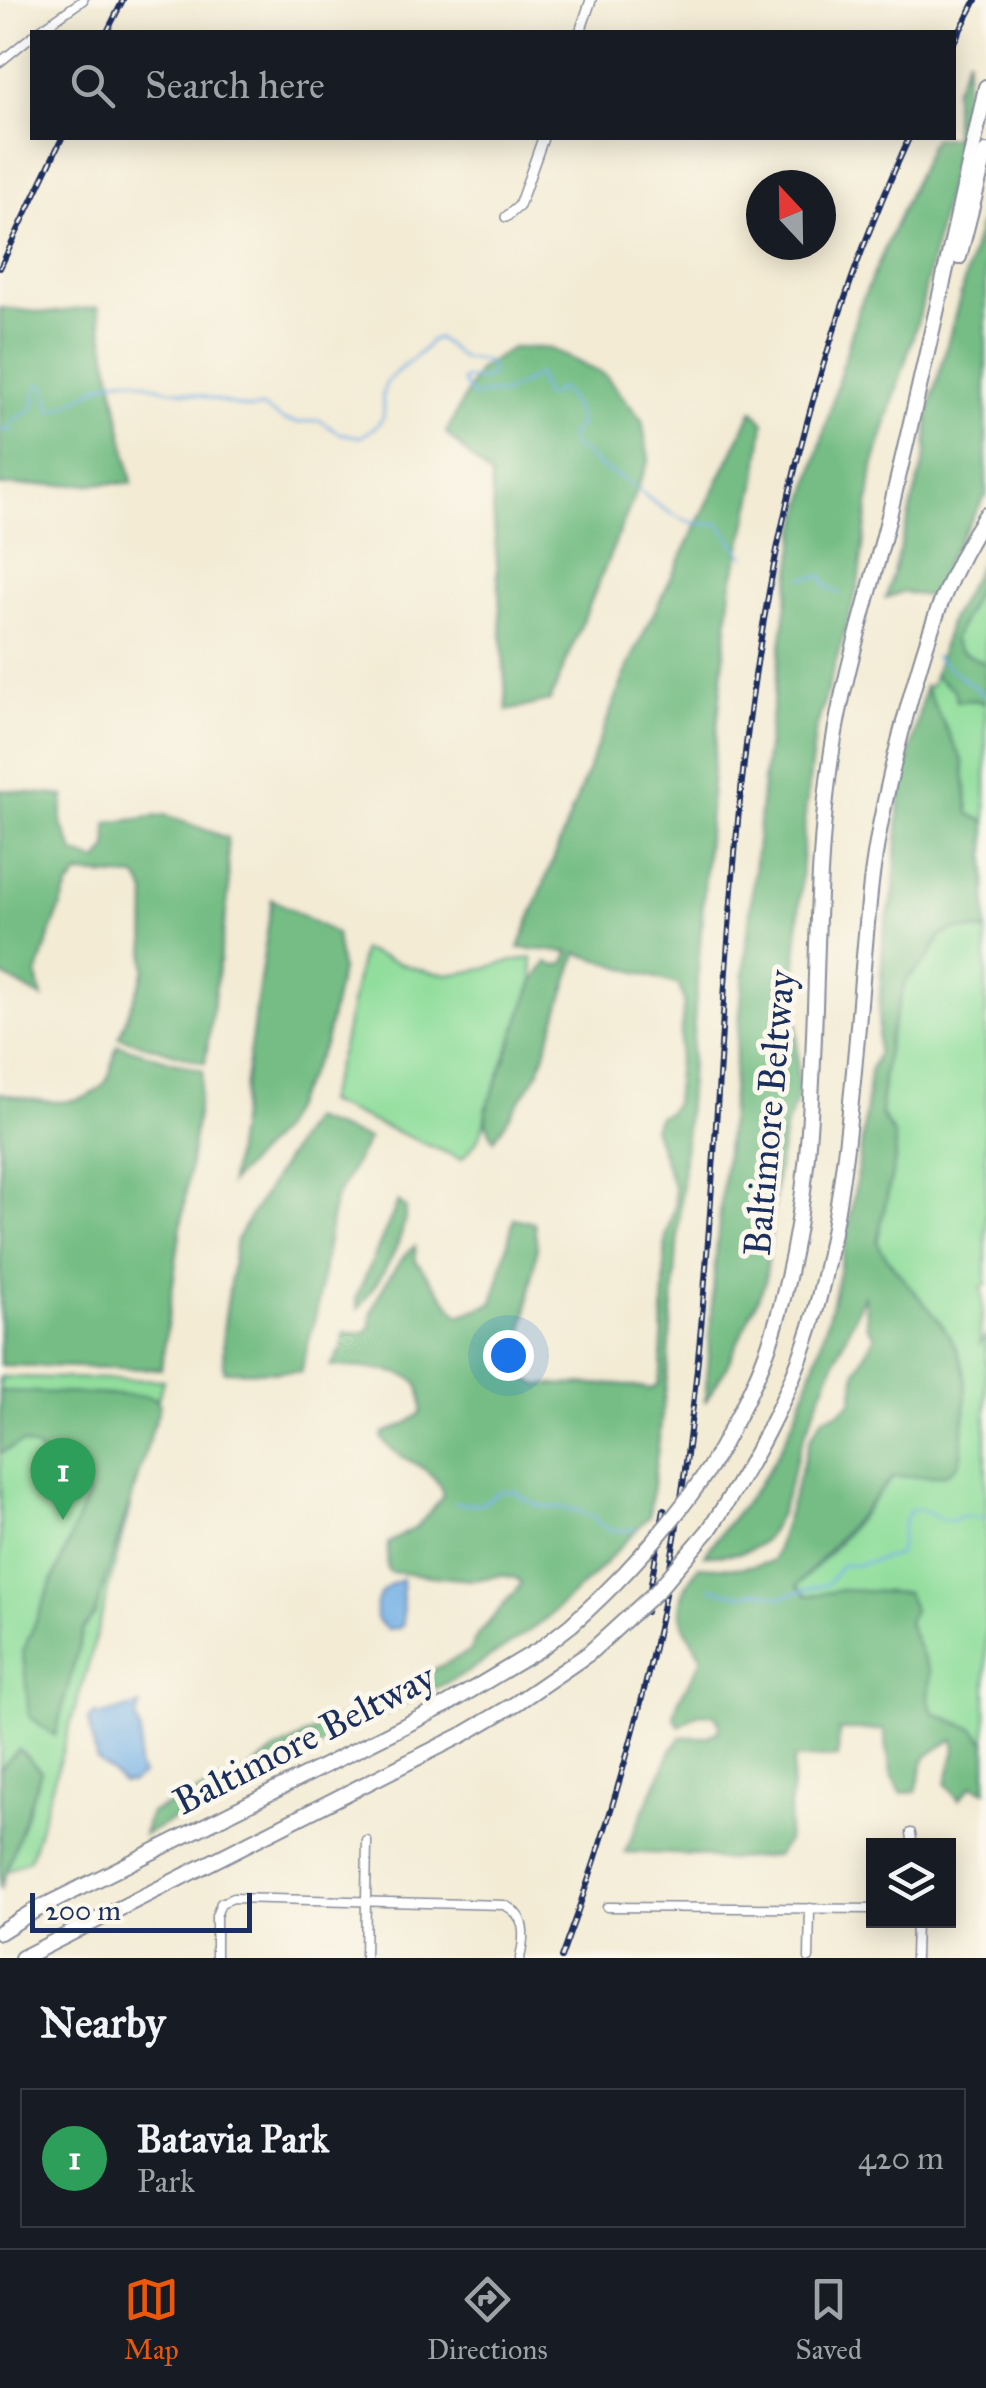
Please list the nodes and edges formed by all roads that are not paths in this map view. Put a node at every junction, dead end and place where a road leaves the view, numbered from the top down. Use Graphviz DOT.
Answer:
graph roads {
  1 [pos="84,0"];
  2 [pos="591,0"];
  3 [pos="41,30"];
  4 [pos="581,30"];
  5 [pos="30,38"];
  6 [pos="0,62"];
  7 [pos="986,87"];
  8 [pos="542,140"];
  9 [pos="986,152"];
  10 [pos="506,217"];
  11 [pos="986,515"];
  12 [pos="887,523"];
  13 [pos="911,1832"];
  14 [pos="912,1838"];
  15 [pos="367,1840"];
  16 [pos="366,1902"];
  17 [pos="607,1907"];
  18 [pos="810,1908"];
  19 [pos="866,1909"];
  20 [pos="916,1928"];
  21 [pos="0,1932"];
  22 [pos="22,1958"];
  23 [pos="216,1958"];
  24 [pos="365,1958"];
  25 [pos="520,1958"];
  26 [pos="809,1958"];
  27 [pos="915,1958"];
  1 -- 3 [label="street"];
  2 -- 4 [label="street"];
  5 -- 6 [label="street"];
  7 -- 12 [label="highway, Baltimore Beltway"];
  8 -- 10 [label="street"];
  9 -- 12 [label="highway"];
  11 -- 22 [label="highway, Baltimore Beltway, bridge"];
  12 -- 21 [label="highway, Baltimore Beltway, bridge"];
  13 -- 14 [label="street"];
  15 -- 16 [label="street"];
  16 -- 23 [label="street"];
  16 -- 24 [label="street"];
  16 -- 25 [label="street"];
  17 -- 18 [label="street"];
  18 -- 19 [label="street"];
  18 -- 26 [label="street"];
  20 -- 27 [label="street"];
}
